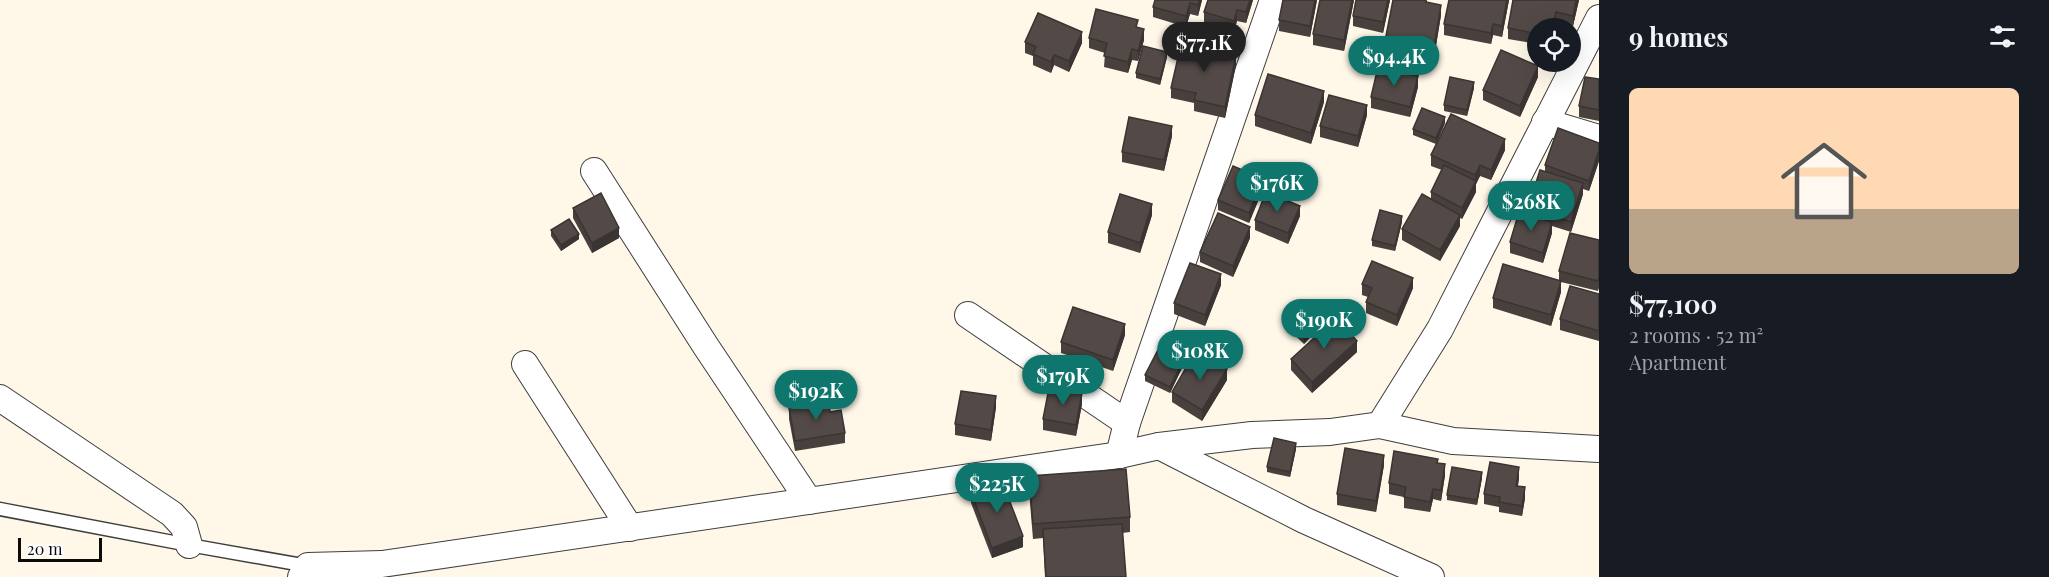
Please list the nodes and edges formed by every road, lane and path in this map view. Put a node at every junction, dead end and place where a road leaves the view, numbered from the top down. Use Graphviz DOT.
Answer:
graph roads {
  1 [pos="1273,0"];
  2 [pos="1599,18"];
  3 [pos="1545,122"];
  4 [pos="1599,138"];
  5 [pos="594,171"];
  6 [pos="968,315"];
  7 [pos="525,364"];
  8 [pos="0,398"];
  9 [pos="1127,423"];
  10 [pos="1380,425"];
  11 [pos="1159,446"];
  12 [pos="1599,449"];
  13 [pos="1119,455"];
  14 [pos="809,501"];
  15 [pos="0,509"];
  16 [pos="630,528"];
  17 [pos="189,545"];
  18 [pos="305,571"];
  19 [pos="384,571"];
  20 [pos="1431,577"];
  1 -- 9 [label="street"];
  2 -- 3 [label="street"];
  3 -- 4 [label="street"];
  3 -- 10 [label="street"];
  5 -- 14 [label="street"];
  6 -- 9 [label="street"];
  7 -- 16 [label="street"];
  8 -- 17 [label="street"];
  9 -- 13 [label="street"];
  10 -- 11 [label="street"];
  10 -- 12 [label="street"];
  11 -- 13 [label="street"];
  11 -- 20 [label="street"];
  13 -- 14 [label="street"];
  14 -- 16 [label="street"];
  15 -- 17 [label="lane"];
  16 -- 19 [label="street"];
  17 -- 18 [label="lane"];
  18 -- 19 [label="street"];
}
